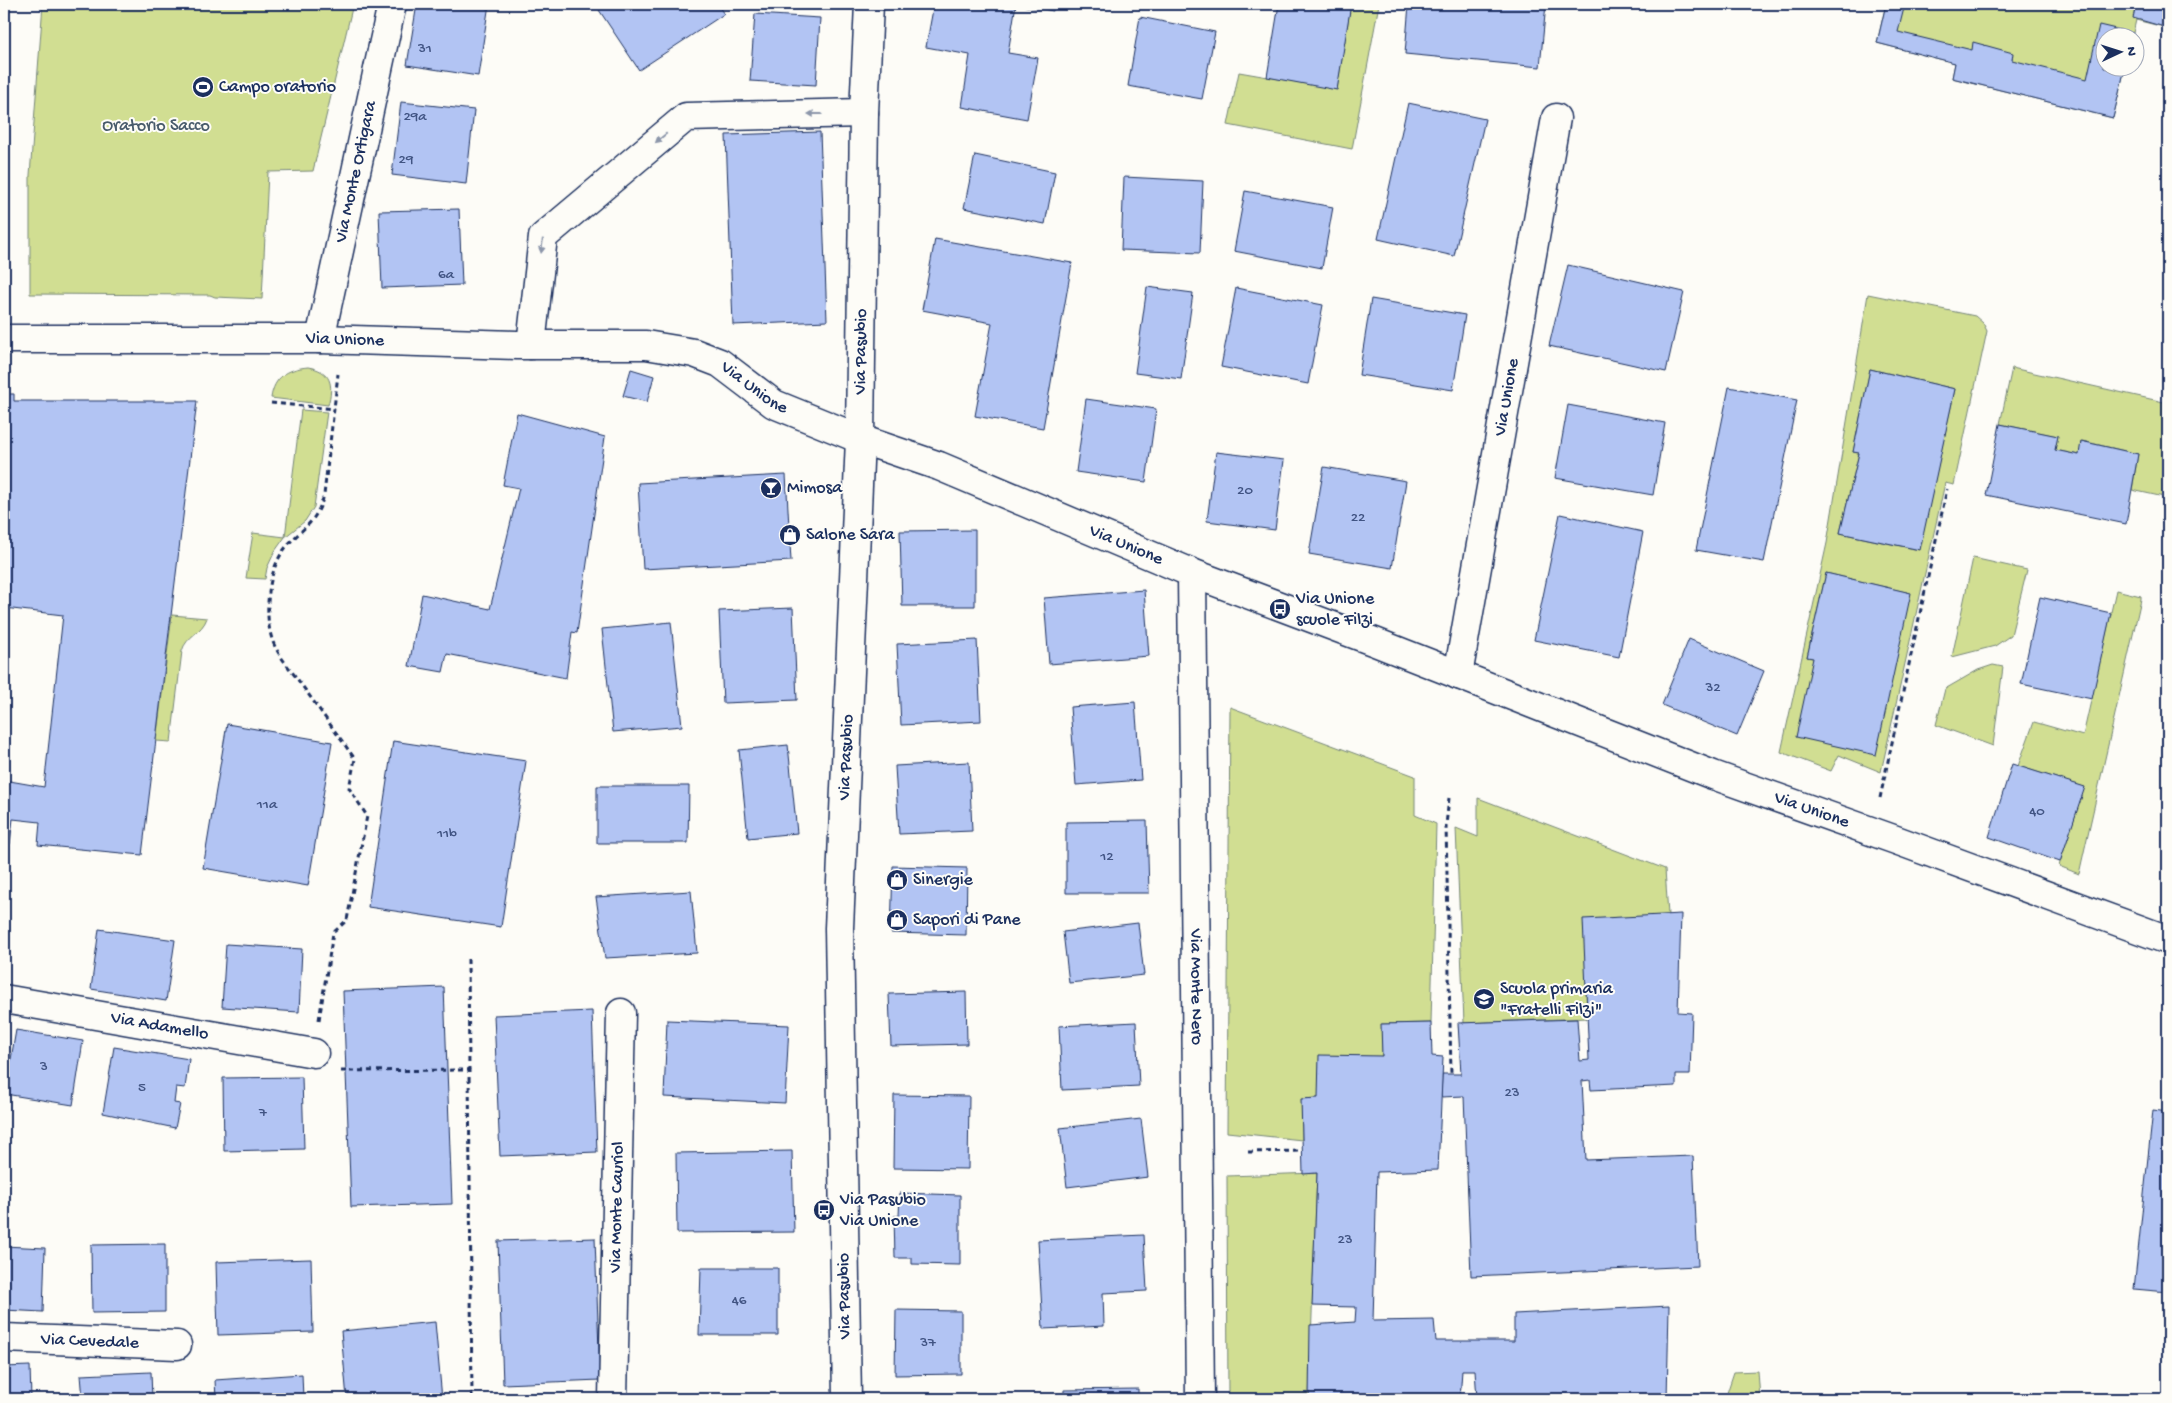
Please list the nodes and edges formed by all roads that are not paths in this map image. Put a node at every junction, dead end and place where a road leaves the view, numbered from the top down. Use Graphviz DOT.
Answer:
graph roads {
  1 [pos="392,4"];
  2 [pos="870,4"];
  3 [pos="864,113"];
  4 [pos="1556,118"];
  5 [pos="320,339"];
  6 [pos="4,340"];
  7 [pos="531,345"];
  8 [pos="860,439"];
  9 [pos="1192,573"];
  10 [pos="1458,675"];
  11 [pos="2168,940"];
  12 [pos="4,999"];
  13 [pos="621,1014"];
  14 [pos="314,1053"];
  15 [pos="4,1338"];
  16 [pos="177,1345"];
  17 [pos="613,1399"];
  18 [pos="847,1399"];
  19 [pos="1200,1399"];
  1 -- 5 [label="street, Via Monte Ortigara"];
  2 -- 3 [label="street, Via Pasubio"];
  3 -- 7 [label="street, one-way"];
  3 -- 8 [label="street, Via Pasubio"];
  4 -- 10 [label="street, Via Unione"];
  5 -- 6 [label="street, Via Unione"];
  5 -- 7 [label="street, Via Unione"];
  7 -- 8 [label="street, Via Unione"];
  8 -- 9 [label="street, Via Unione"];
  8 -- 18 [label="street, Via Pasubio"];
  9 -- 10 [label="street, Via Unione"];
  9 -- 19 [label="street, Via Monte Nero"];
  10 -- 11 [label="street, Via Unione"];
  12 -- 14 [label="street, Via Adamello"];
  13 -- 17 [label="street, Via Monte Cauriol"];
  15 -- 16 [label="street, Via Cevedale"];
}
